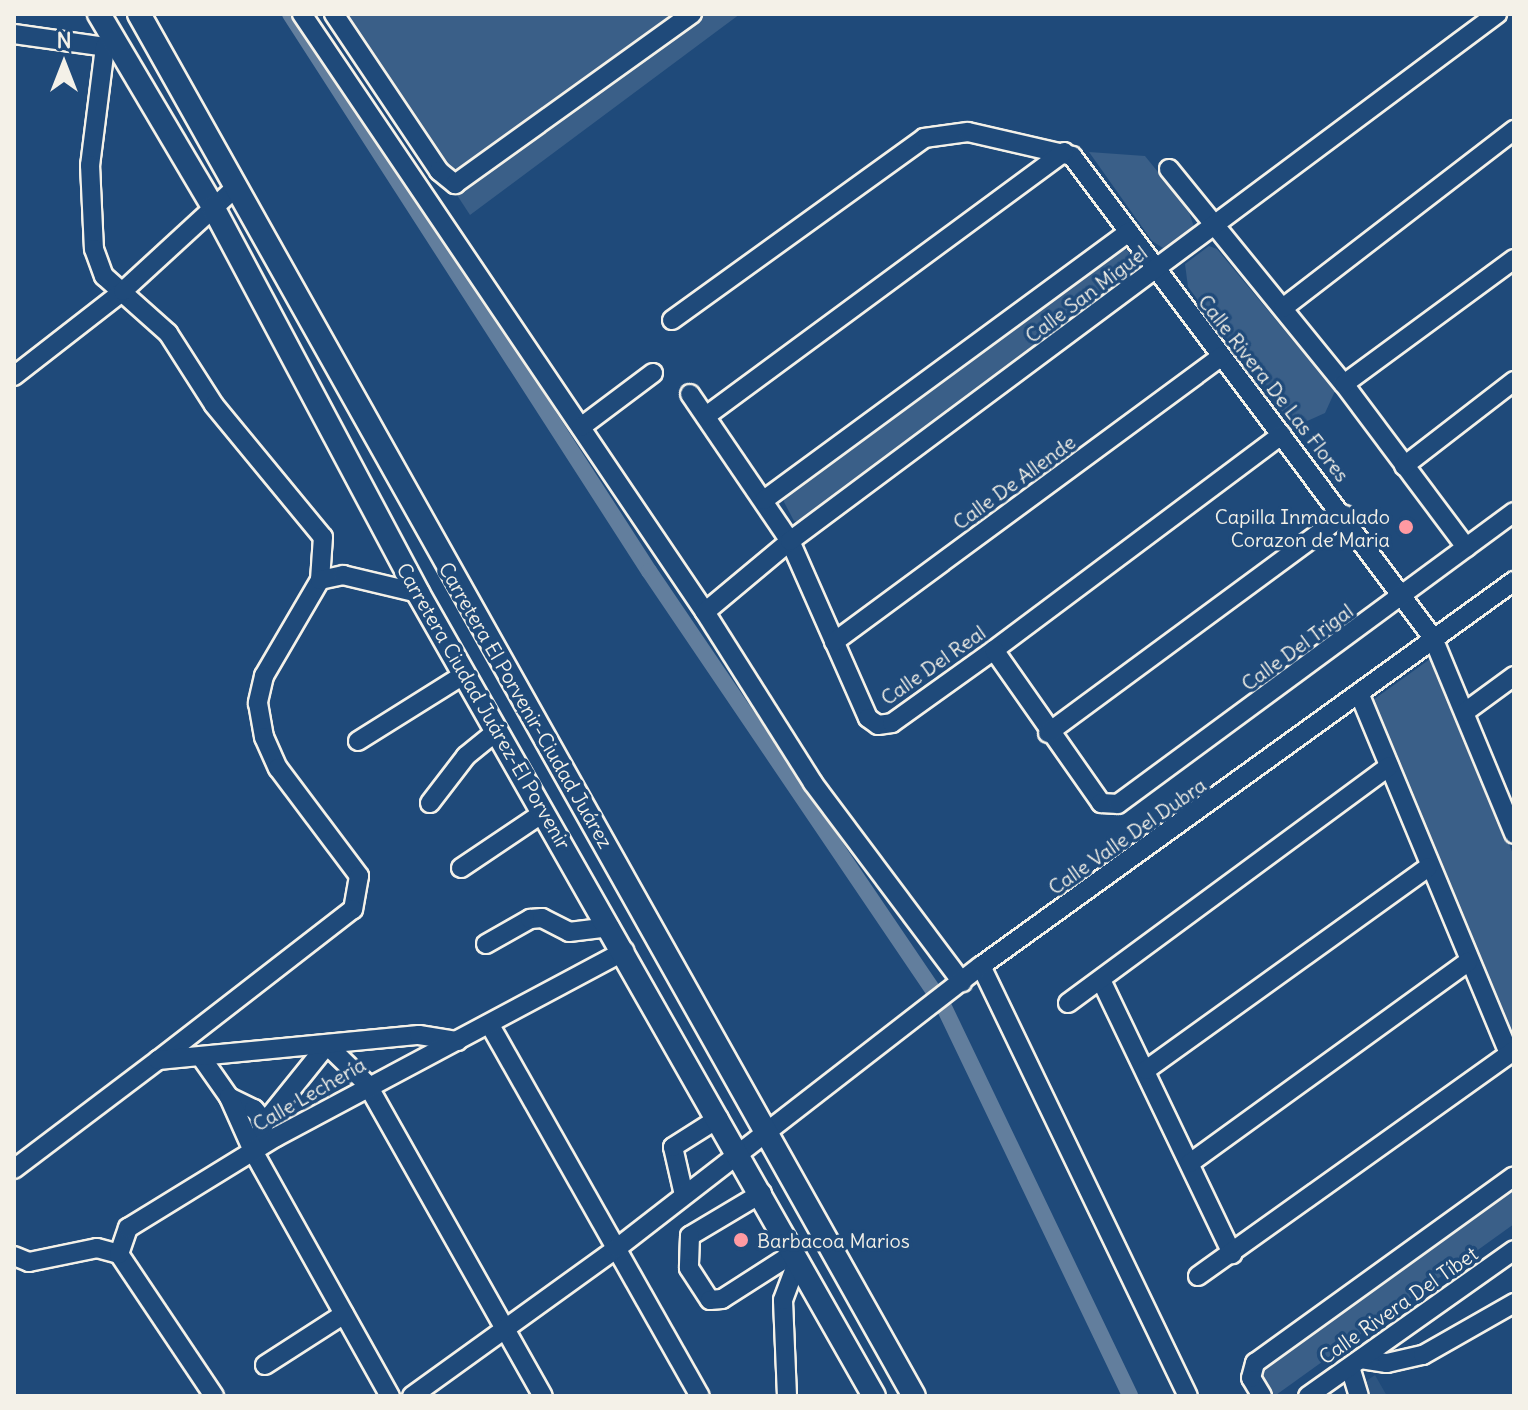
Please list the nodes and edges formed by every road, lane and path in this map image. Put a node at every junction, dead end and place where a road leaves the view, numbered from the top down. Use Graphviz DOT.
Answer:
graph roads {
  1 [pos="99,14"];
  2 [pos="139,14"];
  3 [pos="302,14"];
  4 [pos="334,14"];
  5 [pos="692,14"];
  6 [pos="1497,14"];
  7 [pos="14,34"];
  8 [pos="110,45"];
  9 [pos="1514,130"];
  10 [pos="1064,152"];
  11 [pos="1169,169"];
  12 [pos="455,184"];
  13 [pos="234,189"];
  14 [pos="425,198"];
  15 [pos="213,207"];
  16 [pos="1214,224"];
  17 [pos="1129,232"];
  18 [pos="1514,259"];
  19 [pos="1156,270"];
  20 [pos="123,291"];
  21 [pos="1283,308"];
  22 [pos="672,320"];
  23 [pos="1221,357"];
  24 [pos="653,373"];
  25 [pos="14,376"];
  26 [pos="1514,381"];
  27 [pos="1344,384"];
  28 [pos="690,394"];
  29 [pos="706,416"];
  30 [pos="581,427"];
  31 [pos="1281,435"];
  32 [pos="1404,466"];
  33 [pos="764,500"];
  34 [pos="1514,512"];
  35 [pos="1344,515"];
  36 [pos="790,541"];
  37 [pos="1466,547"];
  38 [pos="320,580"];
  39 [pos="1514,581"];
  40 [pos="418,593"];
  41 [pos="1405,596"];
  42 [pos="705,612"];
  43 [pos="1433,638"];
  44 [pos="834,642"];
  45 [pos="994,650"];
  46 [pos="465,674"];
  47 [pos="1514,676"];
  48 [pos="1359,693"];
  49 [pos="1465,712"];
  50 [pos="497,731"];
  51 [pos="1048,733"];
  52 [pos="358,741"];
  53 [pos="1389,766"];
  54 [pos="1508,801"];
  55 [pos="430,803"];
  56 [pos="543,813"];
  57 [pos="1514,834"];
  58 [pos="1428,867"];
  59 [pos="461,868"];
  60 [pos="610,927"];
  61 [pos="486,944"];
  62 [pos="625,951"];
  63 [pos="1468,962"];
  64 [pos="981,966"];
  65 [pos="1101,980"];
  66 [pos="958,985"];
  67 [pos="1068,1003"];
  68 [pos="491,1027"];
  69 [pos="458,1041"];
  70 [pos="327,1045"];
  71 [pos="1512,1052"];
  72 [pos="201,1057"];
  73 [pos="158,1060"];
  74 [pos="1146,1070"];
  75 [pos="367,1084"];
  76 [pos="229,1097"];
  77 [pos="719,1118"];
  78 [pos="265,1122"];
  79 [pos="767,1129"];
  80 [pos="253,1151"];
  81 [pos="739,1152"];
  82 [pos="1190,1163"];
  83 [pos="14,1169"];
  84 [pos="1514,1176"];
  85 [pos="762,1193"];
  86 [pos="684,1195"];
  87 [pos="617,1248"];
  88 [pos="1514,1250"];
  89 [pos="119,1254"];
  90 [pos="1232,1254"];
  91 [pos="796,1256"];
  92 [pos="21,1259"];
  93 [pos="1198,1276"];
  94 [pos="1514,1303"];
  95 [pos="344,1314"];
  96 [pos="504,1329"];
  97 [pos="1356,1363"];
  98 [pos="265,1365"];
  99 [pos="214,1396"];
  100 [pos="390,1396"];
  101 [pos="412,1396"];
  102 [pos="543,1396"];
  103 [pos="700,1396"];
  104 [pos="787,1396"];
  105 [pos="874,1396"];
  106 [pos="914,1396"];
  107 [pos="1188,1396"];
  108 [pos="1262,1396"];
  109 [pos="1308,1396"];
  110 [pos="1359,1396"];
  1 -- 8 [label="main road, Carretera Ciudad Juárez-El Porvenir"];
  2 -- 13 [label="main road, Carretera El Porvenir-Ciudad Juárez"];
  3 -- 14 [label="street"];
  4 -- 12 [label="street"];
  5 -- 12 [label="street"];
  6 -- 16 [label="street, Calle San Miguel"];
  7 -- 8 [label="street"];
  8 -- 15 [label="main road, Carretera Ciudad Juárez-El Porvenir"];
  8 -- 20 [label="street"];
  9 -- 21 [label="street"];
  10 -- 17 [label="street, Calle Rivera De Las Flores"];
  10 -- 22 [label="street"];
  10 -- 29 [label="street"];
  11 -- 16 [label="street"];
  12 -- 14 [label="street"];
  13 -- 15 [label="street"];
  13 -- 79 [label="main road, Carretera El Porvenir-Ciudad Juárez"];
  14 -- 30 [label="street"];
  15 -- 20 [label="street"];
  15 -- 40 [label="main road, Carretera Ciudad Juárez-El Porvenir"];
  16 -- 19 [label="street, Calle San Miguel"];
  16 -- 21 [label="street"];
  17 -- 19 [label="street, Calle Rivera De Las Flores"];
  17 -- 33 [label="street"];
  18 -- 27 [label="street"];
  19 -- 23 [label="street, Calle Rivera De Las Flores"];
  19 -- 36 [label="street, Calle San Miguel"];
  20 -- 25 [label="street"];
  20 -- 38 [label="street"];
  21 -- 27 [label="street"];
  23 -- 31 [label="street, Calle Rivera De Las Flores"];
  23 -- 44 [label="street, Calle De Allende"];
  24 -- 30 [label="street"];
  26 -- 32 [label="street"];
  27 -- 32 [label="street"];
  28 -- 29 [label="street, Calle Del Real"];
  29 -- 33 [label="street, Calle Del Real"];
  30 -- 42 [label="street"];
  31 -- 35 [label="street, Calle Rivera De Las Flores"];
  31 -- 45 [label="street, Calle Del Real"];
  32 -- 37 [label="street"];
  33 -- 36 [label="street, Calle Del Real"];
  34 -- 37 [label="street, Calle Del Trigal"];
  35 -- 41 [label="street, Calle Rivera De Las Flores"];
  35 -- 51 [label="street"];
  36 -- 42 [label="street, Calle San Miguel"];
  36 -- 44 [label="street, Calle Del Real"];
  37 -- 41 [label="street, Calle Del Trigal"];
  38 -- 40 [label="street"];
  38 -- 73 [label="street"];
  39 -- 43 [label="street, Calle Valle Del Dubra"];
  40 -- 46 [label="main road, Carretera Ciudad Juárez-El Porvenir"];
  41 -- 43 [label="street, Calle Rivera De Las Flores"];
  41 -- 51 [label="street, Calle Del Trigal"];
  42 -- 66 [label="street"];
  43 -- 48 [label="street, Calle Valle Del Dubra"];
  43 -- 49 [label="street, Calle Rivera De Las Flores"];
  44 -- 45 [label="street, Calle Del Real"];
  45 -- 51 [label="street"];
  46 -- 50 [label="main road, Carretera Ciudad Juárez-El Porvenir"];
  46 -- 52 [label="street"];
  47 -- 49 [label="street"];
  48 -- 53 [label="street"];
  48 -- 64 [label="street, Calle Valle Del Dubra"];
  49 -- 54 [label="street, Calle Rivera De Las Flores"];
  50 -- 55 [label="street"];
  50 -- 56 [label="main road, Carretera Ciudad Juárez-El Porvenir"];
  53 -- 58 [label="street"];
  53 -- 65 [label="street"];
  54 -- 57 [label="street, Calle Rivera De Las Flores"];
  56 -- 59 [label="street"];
  56 -- 60 [label="main road, Carretera Ciudad Juárez-El Porvenir"];
  58 -- 63 [label="street"];
  58 -- 74 [label="street"];
  60 -- 61 [label="street"];
  60 -- 62 [label="main road, Carretera Ciudad Juárez-El Porvenir"];
  62 -- 68 [label="street, Calle Lechería"];
  62 -- 77 [label="main road, Carretera Ciudad Juárez-El Porvenir"];
  63 -- 71 [label="street"];
  63 -- 82 [label="street"];
  64 -- 66 [label="street, Calle Valle Del Dubra"];
  64 -- 107 [label="street"];
  65 -- 67 [label="street"];
  65 -- 74 [label="street"];
  66 -- 79 [label="street, Calle Valle Del Dubra"];
  68 -- 69 [label="street, Calle Lechería"];
  68 -- 87 [label="street"];
  69 -- 70 [label="street"];
  69 -- 75 [label="street, Calle Lechería"];
  70 -- 72 [label="street"];
  70 -- 75 [label="street"];
  70 -- 78 [label="street"];
  71 -- 90 [label="street"];
  72 -- 73 [label="street"];
  72 -- 76 [label="street"];
  73 -- 83 [label="street"];
  74 -- 82 [label="street"];
  75 -- 80 [label="street, Calle Lechería"];
  75 -- 96 [label="street"];
  76 -- 78 [label="street"];
  76 -- 80 [label="street"];
  77 -- 81 [label="main road, Carretera Ciudad Juárez-El Porvenir"];
  77 -- 86 [label="street"];
  78 -- 80 [label="street"];
  79 -- 81 [label="street, Calle Valle Del Dubra"];
  79 -- 106 [label="main road, Carretera El Porvenir-Ciudad Juárez"];
  80 -- 89 [label="street, Calle Lechería"];
  80 -- 95 [label="street"];
  81 -- 85 [label="main road, Carretera Ciudad Juárez-El Porvenir"];
  81 -- 86 [label="street, Calle Valle Del Dubra"];
  82 -- 90 [label="street"];
  84 -- 108 [label="street"];
  85 -- 91 [label="main road, Carretera Ciudad Juárez-El Porvenir"];
  85 -- 91 [label="street"];
  86 -- 87 [label="street, Calle Valle Del Dubra"];
  87 -- 96 [label="street, Calle Valle Del Dubra"];
  87 -- 103 [label="street"];
  88 -- 97 [label="street, Calle Rivera Del Tíbet"];
  89 -- 92 [label="street"];
  89 -- 99 [label="street"];
  90 -- 93 [label="street"];
  91 -- 104 [label="street"];
  91 -- 105 [label="main road, Carretera Ciudad Juárez-El Porvenir"];
  94 -- 97 [label="street"];
  95 -- 98 [label="street"];
  95 -- 100 [label="street"];
  96 -- 101 [label="street, Calle Valle Del Dubra"];
  96 -- 102 [label="street"];
  97 -- 109 [label="street, Calle Rivera Del Tíbet"];
  97 -- 110 [label="street"];
}
